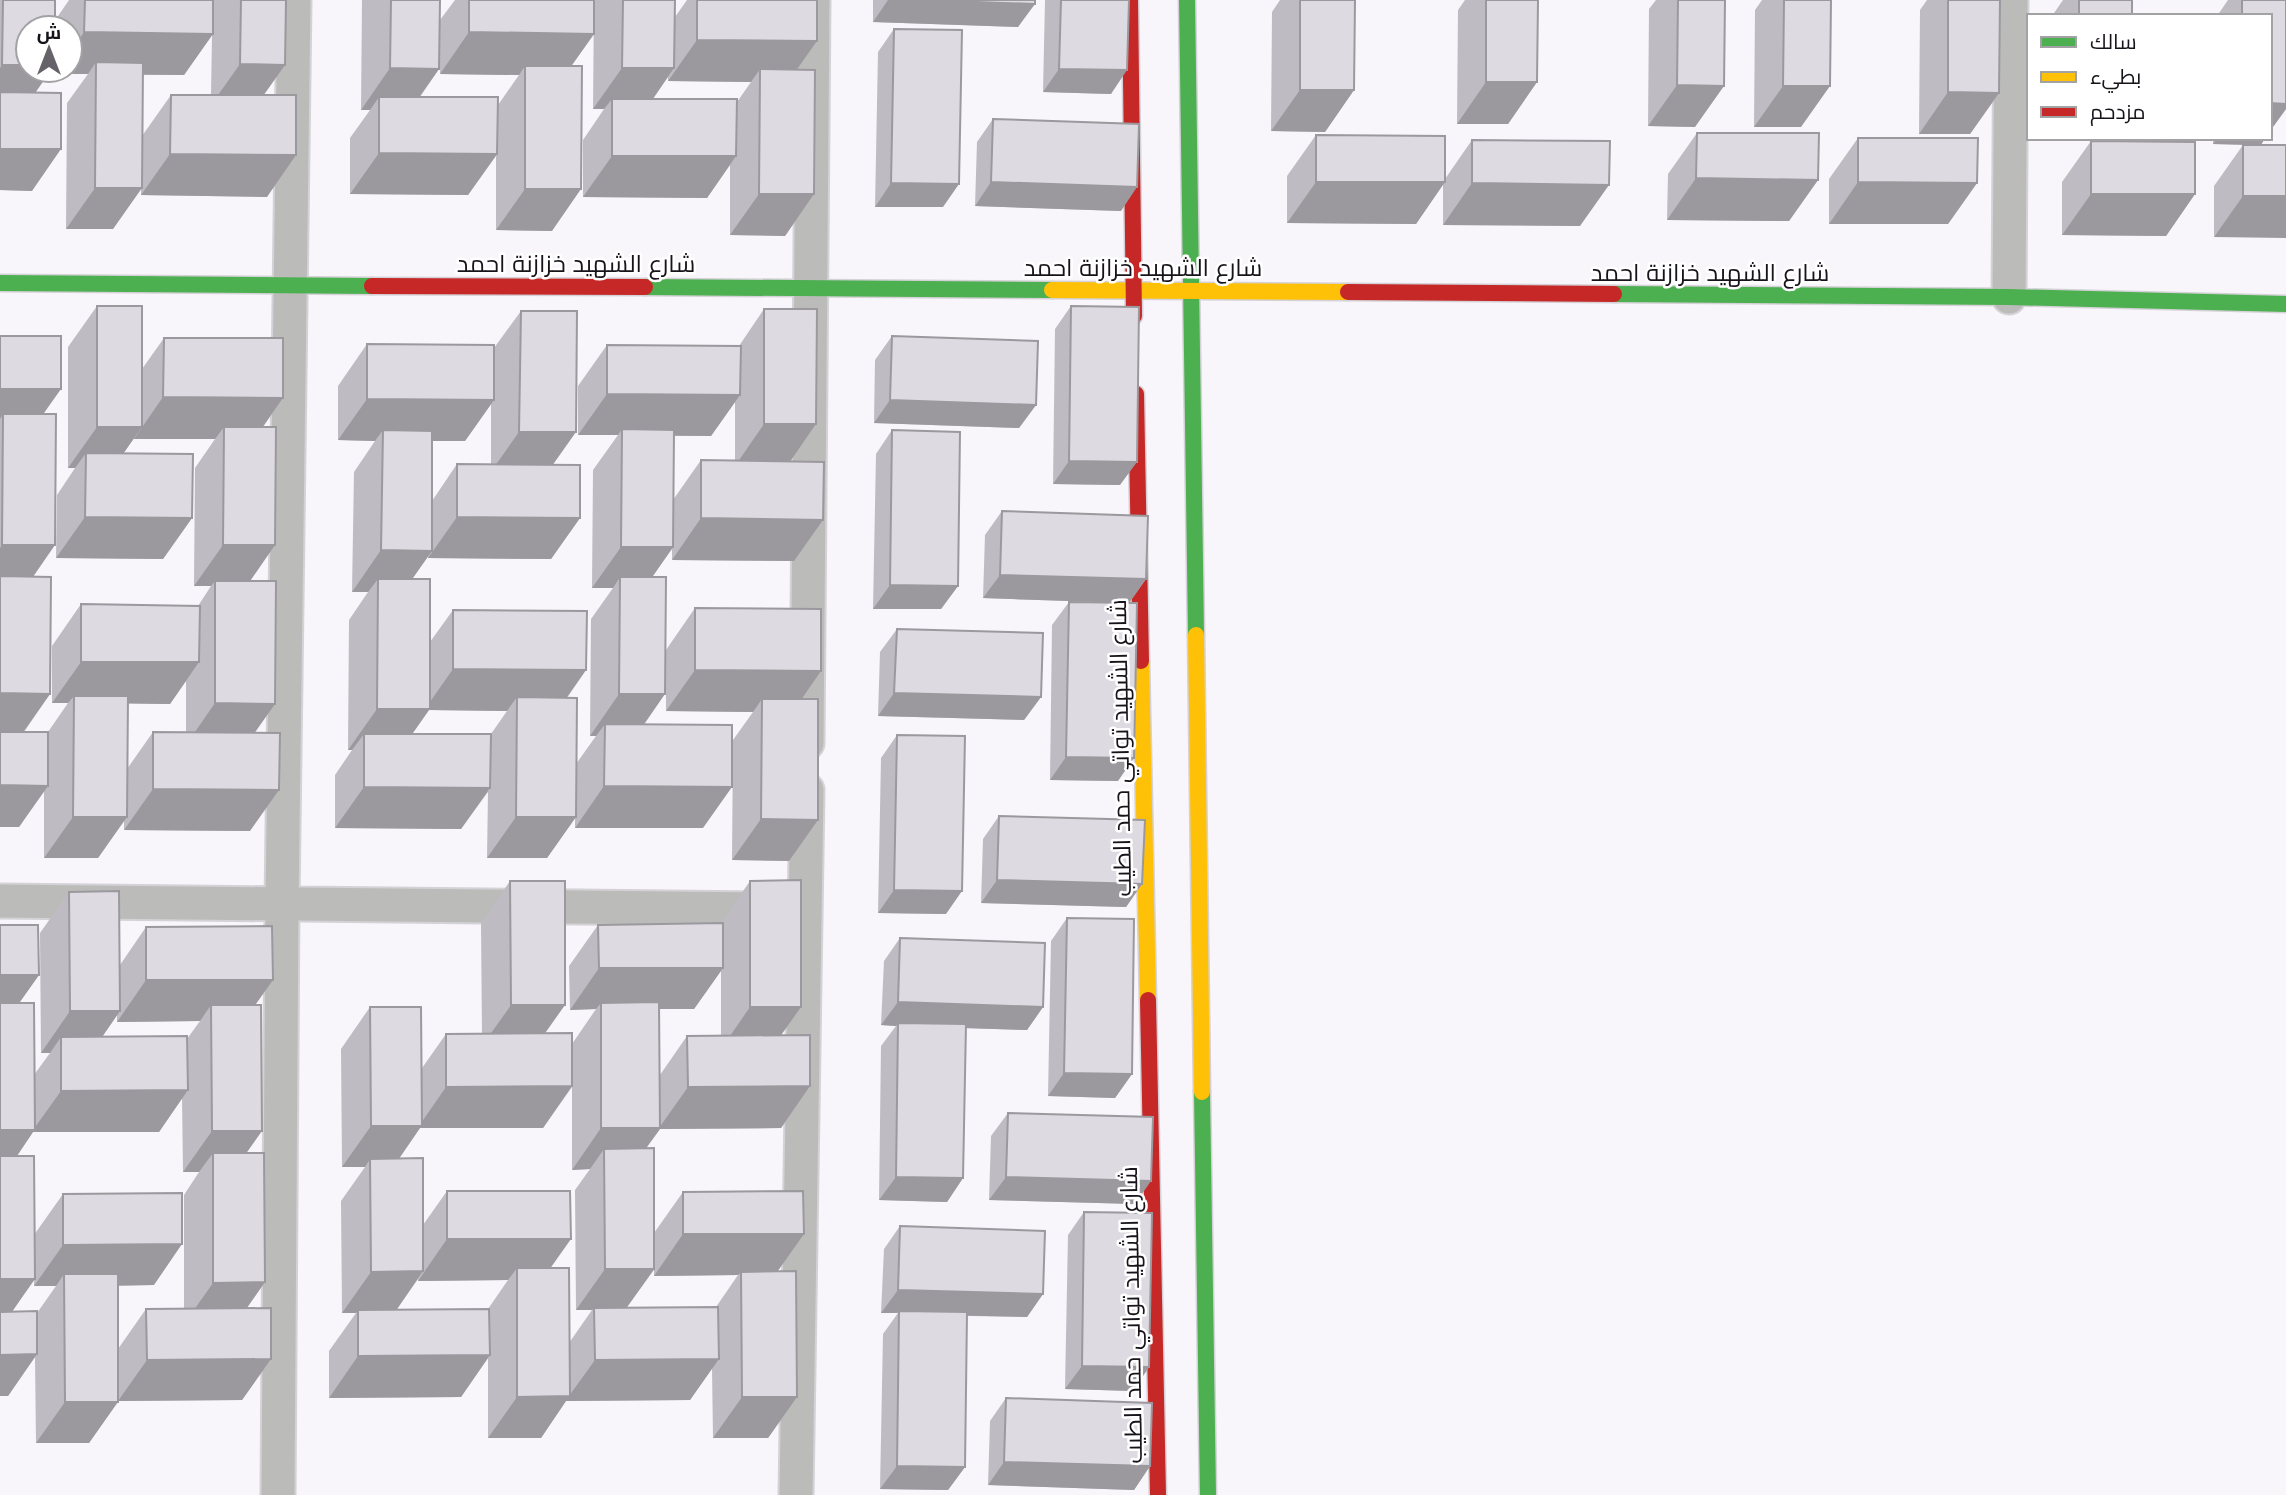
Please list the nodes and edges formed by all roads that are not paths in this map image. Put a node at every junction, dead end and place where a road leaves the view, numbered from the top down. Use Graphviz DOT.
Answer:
graph roads {
  1 [pos="294,0"];
  2 [pos="813,0"];
  3 [pos="1130,0"];
  4 [pos="1187,0"];
  5 [pos="2011,0"];
  6 [pos="0,283"];
  7 [pos="288,283"];
  8 [pos="812,287"];
  9 [pos="1134,290"];
  10 [pos="1194,290"];
  11 [pos="2009,298"];
  12 [pos="2286,304"];
  13 [pos="1135,332"];
  14 [pos="1135,373"];
  15 [pos="0,901"];
  16 [pos="282,904"];
  17 [pos="805,909"];
  18 [pos="278,1495"];
  19 [pos="796,1495"];
  20 [pos="1158,1495"];
  21 [pos="1208,1495"];
  1 -- 7 [label="street"];
  2 -- 8 [label="street"];
  3 -- 9 [label="street"];
  4 -- 10 [label="street"];
  5 -- 11 [label="street"];
  6 -- 7 [label="street, شارع الشهيد خزازنة احمد"];
  7 -- 8 [label="street, شارع الشهيد خزازنة احمد"];
  7 -- 16 [label="street"];
  8 -- 9 [label="street, شارع الشهيد خزازنة احمد"];
  8 -- 17 [label="street"];
  9 -- 10 [label="street, شارع الشهيد خزازنة احمد"];
  9 -- 13 [label="street"];
  10 -- 11 [label="street, شارع الشهيد خزازنة احمد"];
  10 -- 21 [label="street"];
  11 -- 12 [label="street, شارع الشهيد خزازنة احمد"];
  14 -- 20 [label="street, شارع الشهيد تواتي حمد الطيب"];
  15 -- 16 [label="street"];
  16 -- 17 [label="street"];
  16 -- 18 [label="street"];
  17 -- 19 [label="street"];
}
